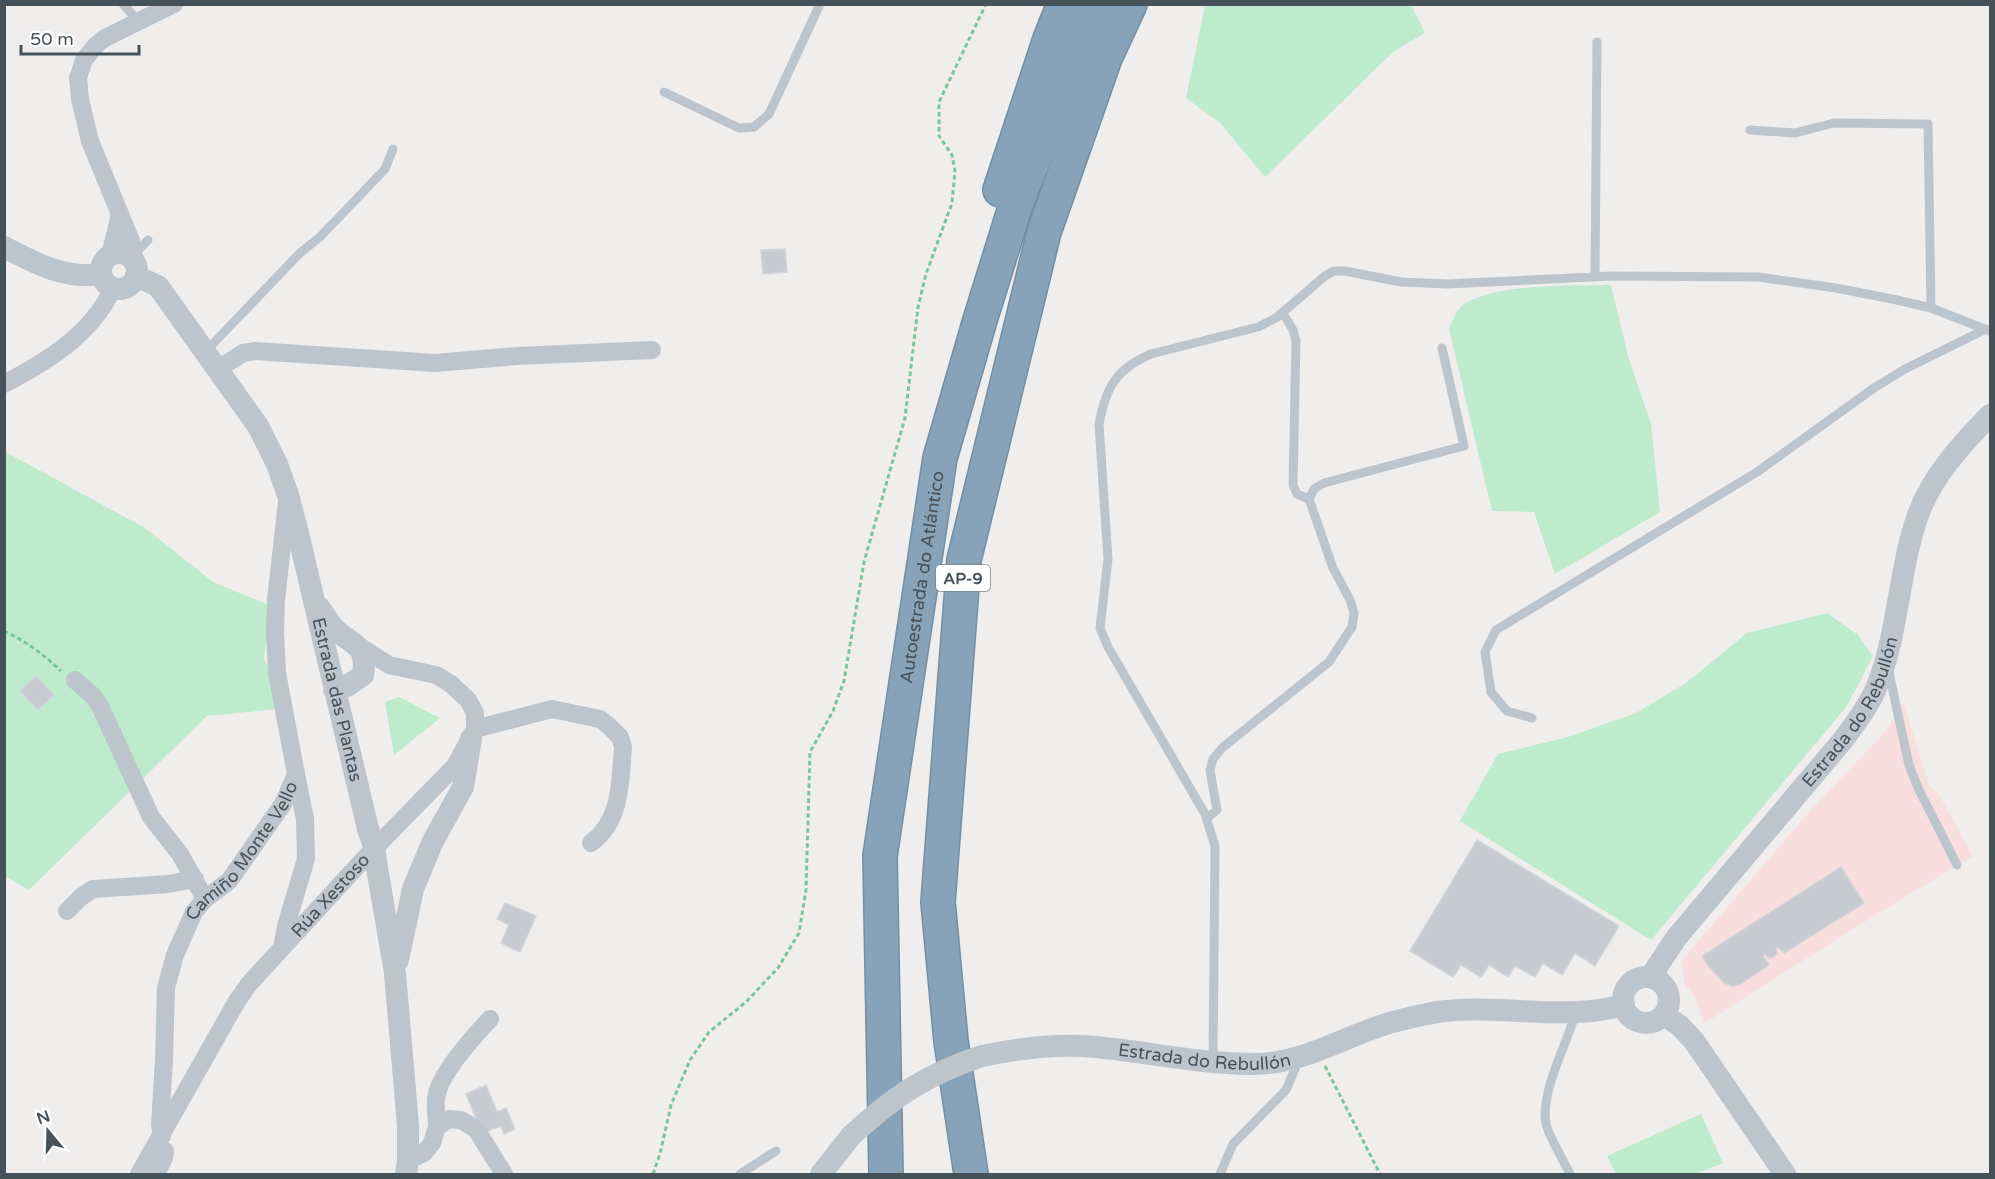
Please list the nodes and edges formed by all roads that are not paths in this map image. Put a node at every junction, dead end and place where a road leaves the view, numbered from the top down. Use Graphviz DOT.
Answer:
graph roads {
  1 [pos="123,4"];
  2 [pos="174,4"];
  3 [pos="820,4"];
  4 [pos="1064,4"];
  5 [pos="1097,4"];
  6 [pos="1130,4"];
  7 [pos="138,21"];
  8 [pos="1597,42"];
  9 [pos="664,92"];
  10 [pos="1750,130"];
  11 [pos="393,149"];
  12 [pos="148,240"];
  13 [pos="4,247"];
  14 [pos="118,270"];
  15 [pos="1595,277"];
  16 [pos="1931,308"];
  17 [pos="1283,313"];
  18 [pos="1988,330"];
  19 [pos="1442,348"];
  20 [pos="652,350"];
  21 [pos="212,360"];
  22 [pos="4,384"];
  23 [pos="1990,415"];
  24 [pos="940,458"];
  25 [pos="288,495"];
  26 [pos="1309,499"];
  27 [pos="313,599"];
  28 [pos="351,641"];
  29 [pos="324,643"];
  30 [pos="1886,660"];
  31 [pos="389,665"];
  32 [pos="363,675"];
  33 [pos="75,680"];
  34 [pos="334,689"];
  35 [pos="1532,717"];
  36 [pos="473,734"];
  37 [pos="296,774"];
  38 [pos="1207,818"];
  39 [pos="591,843"];
  40 [pos="1957,865"];
  41 [pos="195,879"];
  42 [pos="205,899"];
  43 [pos="67,911"];
  44 [pos="282,948"];
  45 [pos="395,974"];
  46 [pos="1653,978"];
  47 [pos="1624,1005"];
  48 [pos="1576,1012"];
  49 [pos="1664,1015"];
  50 [pos="490,1019"];
  51 [pos="1309,1054"];
  52 [pos="1213,1062"];
  53 [pos="437,1127"];
  54 [pos="159,1140"];
  55 [pos="776,1151"];
  56 [pos="407,1167"];
  57 [pos="139,1174"];
  58 [pos="156,1174"];
  59 [pos="504,1174"];
  60 [pos="741,1174"];
  61 [pos="821,1174"];
  62 [pos="886,1174"];
  63 [pos="971,1174"];
  64 [pos="1220,1174"];
  65 [pos="1570,1174"];
  66 [pos="1785,1174"];
  1 -- 7 [label="lane"];
  2 -- 7 [label="street"];
  3 -- 9 [label="lane"];
  4 -- 24 [label="highway"];
  5 -- 24 [label="highway, Autoestrada do Atlántico / AP-9"];
  6 -- 63 [label="highway, AP-9"];
  7 -- 14 [label="street"];
  8 -- 15 [label="lane"];
  10 -- 16 [label="lane"];
  11 -- 21 [label="lane"];
  12 -- 14 [label="lane"];
  13 -- 14 [label="street"];
  14 -- 21 [label="street, Estrada das Plantas"];
  14 -- 22 [label="street"];
  15 -- 16 [label="lane"];
  15 -- 17 [label="lane"];
  16 -- 18 [label="lane"];
  17 -- 26 [label="lane"];
  17 -- 38 [label="lane"];
  18 -- 35 [label="lane"];
  19 -- 26 [label="lane"];
  20 -- 21 [label="street"];
  21 -- 25 [label="street, Estrada das Plantas"];
  23 -- 30 [label="street, Estrada do Rebullón"];
  24 -- 62 [label="highway, Autoestrada do Atlántico / AP-9"];
  25 -- 27 [label="street, Estrada das Plantas"];
  25 -- 37 [label="street, Camiño Monte Vello"];
  26 -- 38 [label="lane"];
  27 -- 28 [label="street"];
  27 -- 29 [label="street, Estrada das Plantas"];
  28 -- 29 [label="street"];
  28 -- 31 [label="street"];
  28 -- 32 [label="street"];
  29 -- 34 [label="street, Estrada das Plantas"];
  30 -- 40 [label="lane"];
  30 -- 46 [label="street, Estrada do Rebullón"];
  31 -- 32 [label="street"];
  31 -- 36 [label="street"];
  32 -- 34 [label="street"];
  33 -- 41 [label="street"];
  34 -- 45 [label="street, Estrada das Plantas, bridge"];
  36 -- 39 [label="street"];
  36 -- 44 [label="street, Rúa Xestoso"];
  36 -- 45 [label="street"];
  37 -- 42 [label="street, Camiño Monte Vello"];
  37 -- 44 [label="street"];
  38 -- 52 [label="lane"];
  41 -- 42 [label="street"];
  41 -- 43 [label="street"];
  42 -- 54 [label="street, Camiño Monte Vello"];
  44 -- 54 [label="street, Rúa Xestoso"];
  45 -- 56 [label="street, Estrada das Plantas"];
  46 -- 47 [label="street"];
  46 -- 49 [label="street"];
  47 -- 48 [label="street, Estrada do Rebullón"];
  47 -- 49 [label="street"];
  48 -- 51 [label="street, Estrada do Rebullón"];
  48 -- 65 [label="lane"];
  49 -- 66 [label="street"];
  50 -- 53 [label="street"];
  51 -- 52 [label="street, Estrada do Rebullón"];
  51 -- 64 [label="lane"];
  52 -- 61 [label="street, Estrada do Rebullón, bridge"];
  53 -- 56 [label="street"];
  53 -- 59 [label="street"];
  54 -- 57 [label="street, Rúa Xestoso"];
  54 -- 58 [label="street, Camiño Monte Vello"];
  55 -- 60 [label="lane"];
}
